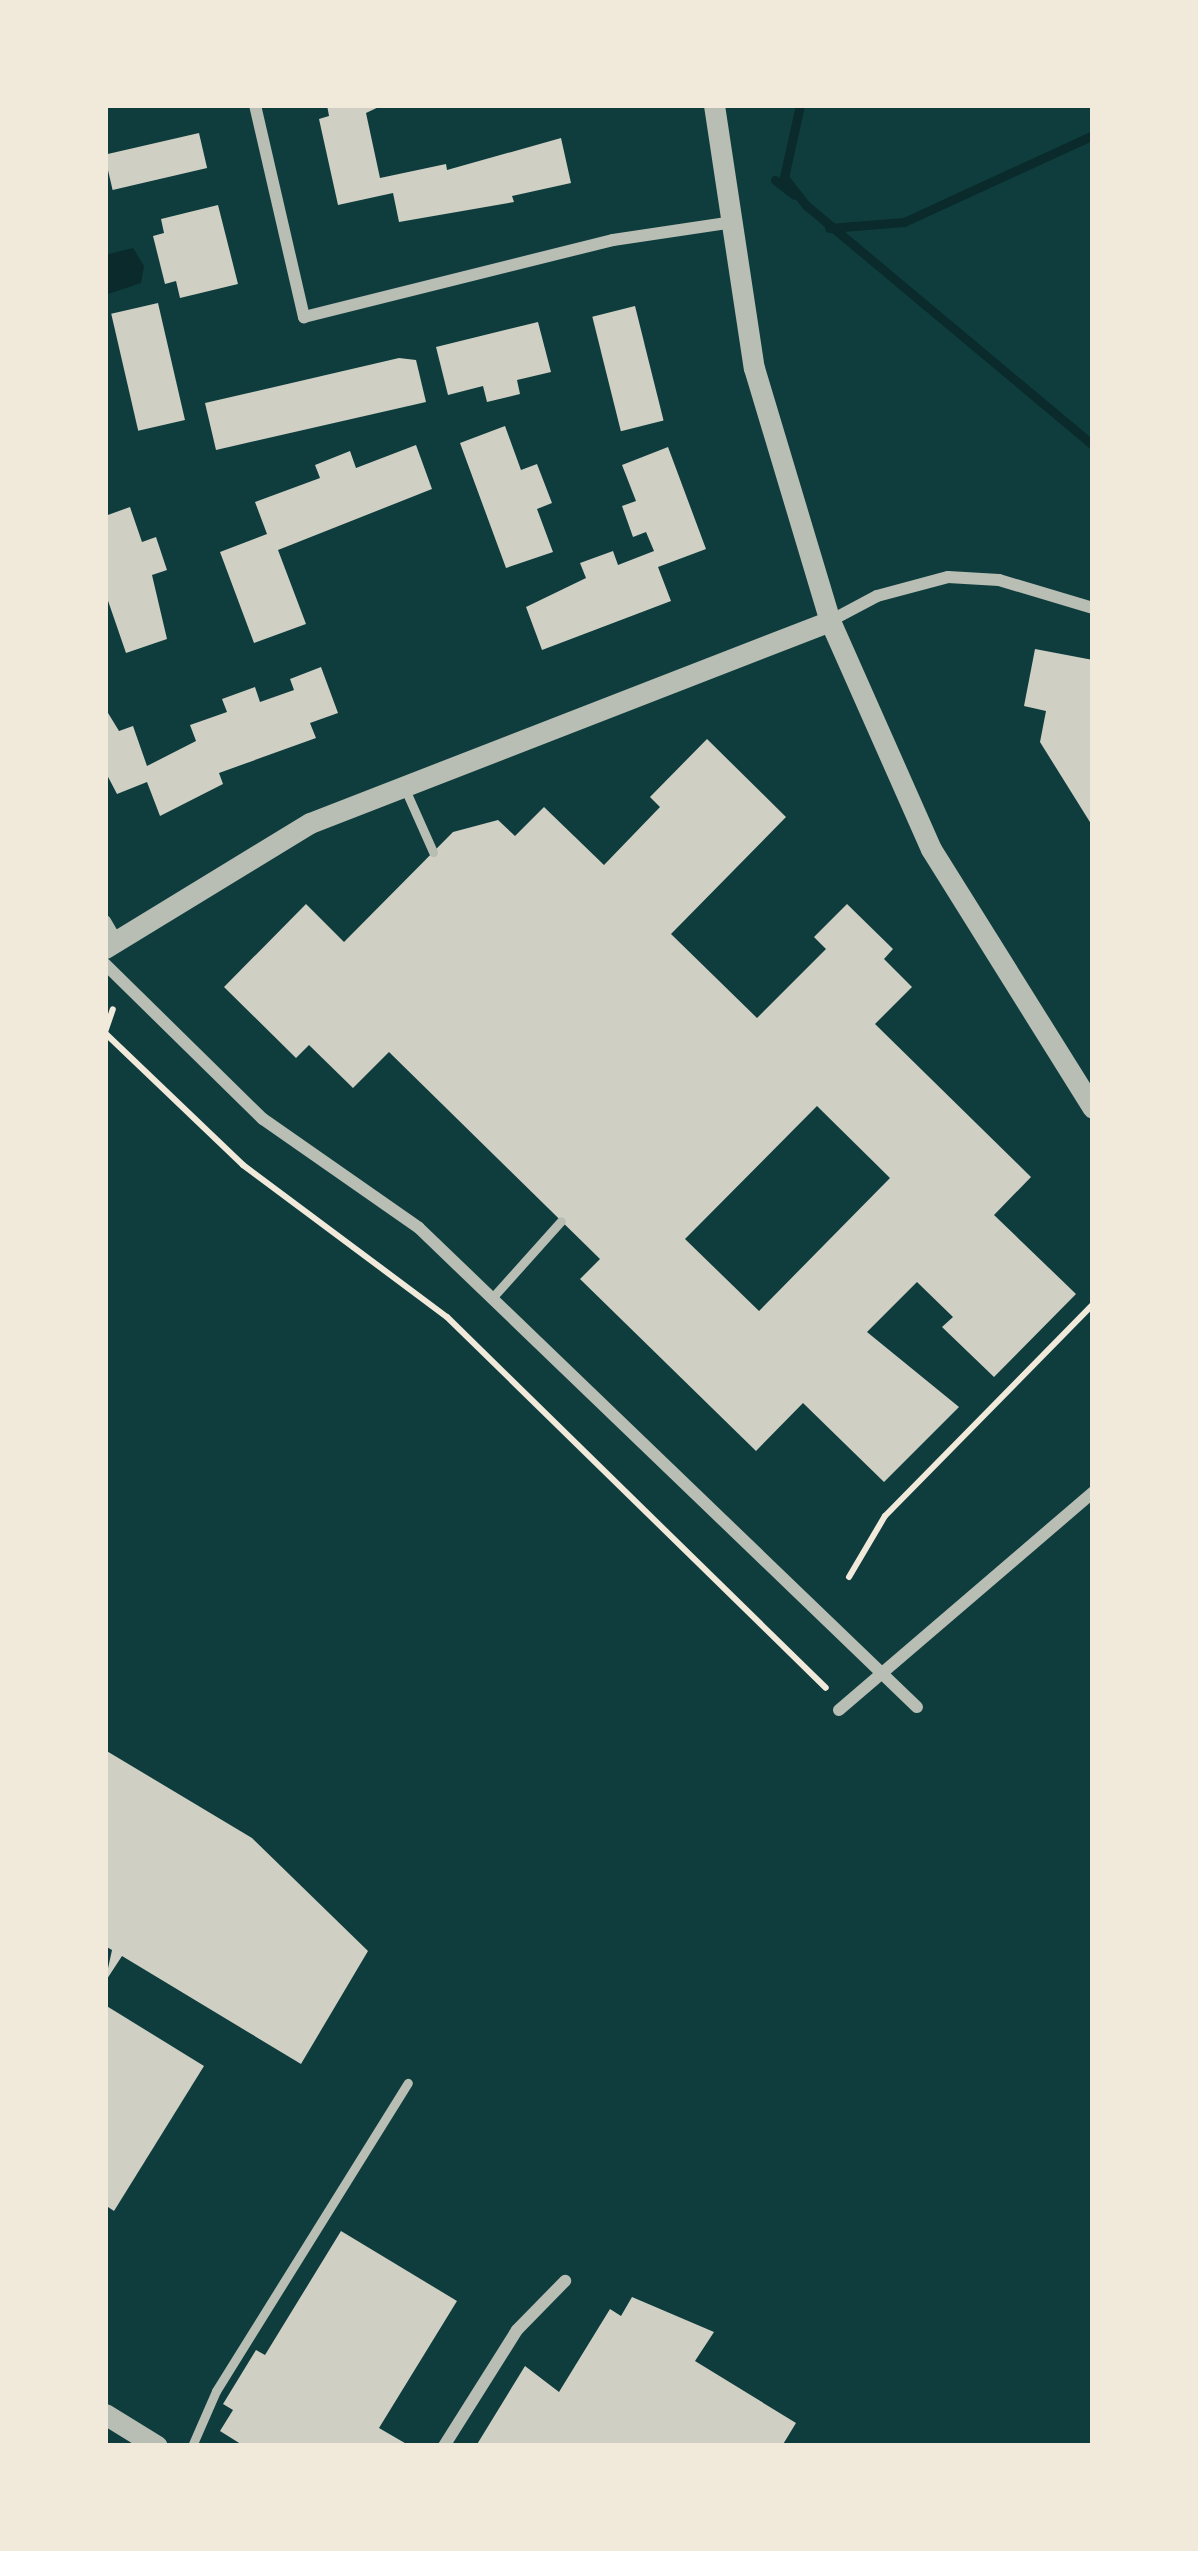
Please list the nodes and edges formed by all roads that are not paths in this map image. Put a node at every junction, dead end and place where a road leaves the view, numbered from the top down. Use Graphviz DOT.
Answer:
graph roads {
  1 [pos="255,105"];
  2 [pos="714,105"];
  3 [pos="728,223"];
  4 [pos="1093,608"];
  5 [pos="830,621"];
  6 [pos="403,784"];
  7 [pos="434,852"];
  8 [pos="109,937"];
  9 [pos="105,964"];
  10 [pos="1093,1108"];
  11 [pos="561,1221"];
  12 [pos="492,1298"];
  13 [pos="1093,1492"];
  14 [pos="880,1672"];
  15 [pos="916,1707"];
  16 [pos="839,1710"];
  17 [pos="409,2083"];
  18 [pos="565,2281"];
  19 [pos="105,2414"];
  20 [pos="157,2446"];
  21 [pos="191,2446"];
  22 [pos="444,2446"];
  1 -- 3 [label="street"];
  2 -- 3 [label="street"];
  3 -- 5 [label="street"];
  4 -- 5 [label="street"];
  5 -- 6 [label="street"];
  5 -- 10 [label="street"];
  6 -- 7 [label="lane"];
  6 -- 8 [label="street"];
  9 -- 12 [label="street"];
  11 -- 12 [label="lane"];
  12 -- 14 [label="street"];
  13 -- 14 [label="street"];
  14 -- 15 [label="street"];
  14 -- 16 [label="street"];
  17 -- 21 [label="lane"];
  18 -- 22 [label="street"];
  19 -- 20 [label="street"];
}
